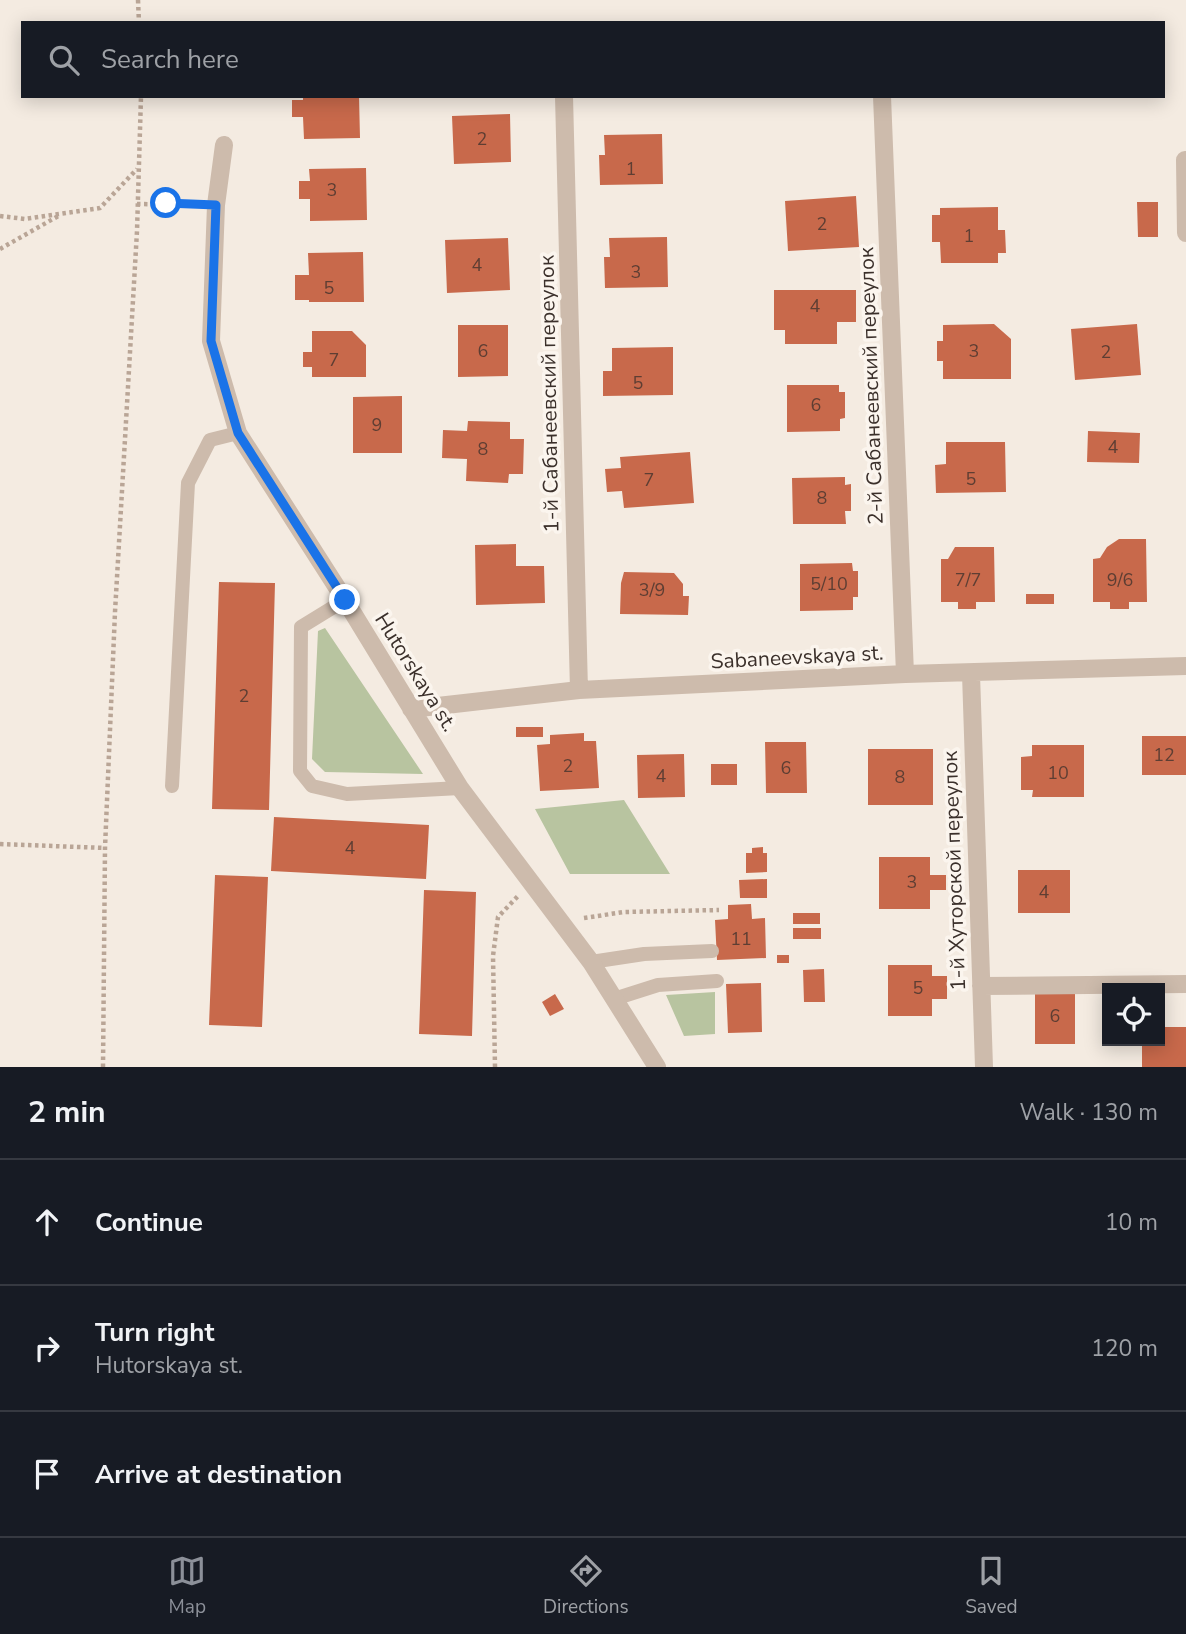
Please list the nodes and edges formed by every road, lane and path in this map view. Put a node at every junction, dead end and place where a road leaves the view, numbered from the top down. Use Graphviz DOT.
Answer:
graph roads {
  1 [pos="138,0"];
  2 [pos="139,21"];
  3 [pos="141,98"];
  4 [pos="564,98"];
  5 [pos="881,98"];
  6 [pos="224,145"];
  7 [pos="1185,160"];
  8 [pos="137,169"];
  9 [pos="137,204"];
  10 [pos="216,205"];
  11 [pos="64,213"];
  12 [pos="0,216"];
  13 [pos="1186,233"];
  14 [pos="0,249"];
  15 [pos="238,433"];
  16 [pos="345,600"];
  17 [pos="1186,666"];
  18 [pos="905,674"];
  19 [pos="971,674"];
  20 [pos="579,690"];
  21 [pos="411,709"];
  22 [pos="172,786"];
  23 [pos="460,788"];
  24 [pos="0,844"];
  25 [pos="105,848"];
  26 [pos="532,884"];
  27 [pos="719,910"];
  28 [pos="560,922"];
  29 [pos="712,951"];
  30 [pos="591,962"];
  31 [pos="717,981"];
  32 [pos="1186,984"];
  33 [pos="981,986"];
  34 [pos="614,999"];
  35 [pos="103,1067"];
  36 [pos="495,1067"];
  37 [pos="657,1067"];
  38 [pos="984,1067"];
  1 -- 2 [label="path"];
  3 -- 8 [label="path"];
  4 -- 20 [label="street, 1-й Сабанеевский переулок"];
  5 -- 18 [label="street, 2-й Сабанеевский переулок"];
  6 -- 10 [label="street, Hutorskaya st."];
  7 -- 13 [label="street"];
  8 -- 9 [label="path"];
  8 -- 11 [label="path"];
  9 -- 10 [label="path"];
  9 -- 25 [label="path"];
  10 -- 15 [label="street, Hutorskaya st."];
  11 -- 12 [label="path"];
  11 -- 14 [label="path"];
  15 -- 16 [label="street, Hutorskaya st."];
  15 -- 22 [label="lane"];
  16 -- 21 [label="street, Hutorskaya st."];
  16 -- 23 [label="lane"];
  17 -- 19 [label="street, Sabaneevskaya st."];
  18 -- 19 [label="street, Sabaneevskaya st."];
  18 -- 20 [label="street, Sabaneevskaya st."];
  19 -- 33 [label="street, 1-й Хуторской переулок"];
  20 -- 21 [label="street, Sabaneevskaya st."];
  21 -- 23 [label="street, Hutorskaya st."];
  23 -- 26 [label="street, Hutorskaya st."];
  24 -- 25 [label="path"];
  25 -- 35 [label="path"];
  26 -- 28 [label="street, Hutorskaya st."];
  26 -- 36 [label="path"];
  27 -- 28 [label="path"];
  28 -- 30 [label="street, Hutorskaya st."];
  29 -- 30 [label="lane"];
  30 -- 34 [label="street, Hutorskaya st."];
  31 -- 34 [label="lane"];
  32 -- 33 [label="street"];
  33 -- 38 [label="street, 1-й Хуторской переулок"];
  34 -- 37 [label="street, Hutorskaya st."];
}
